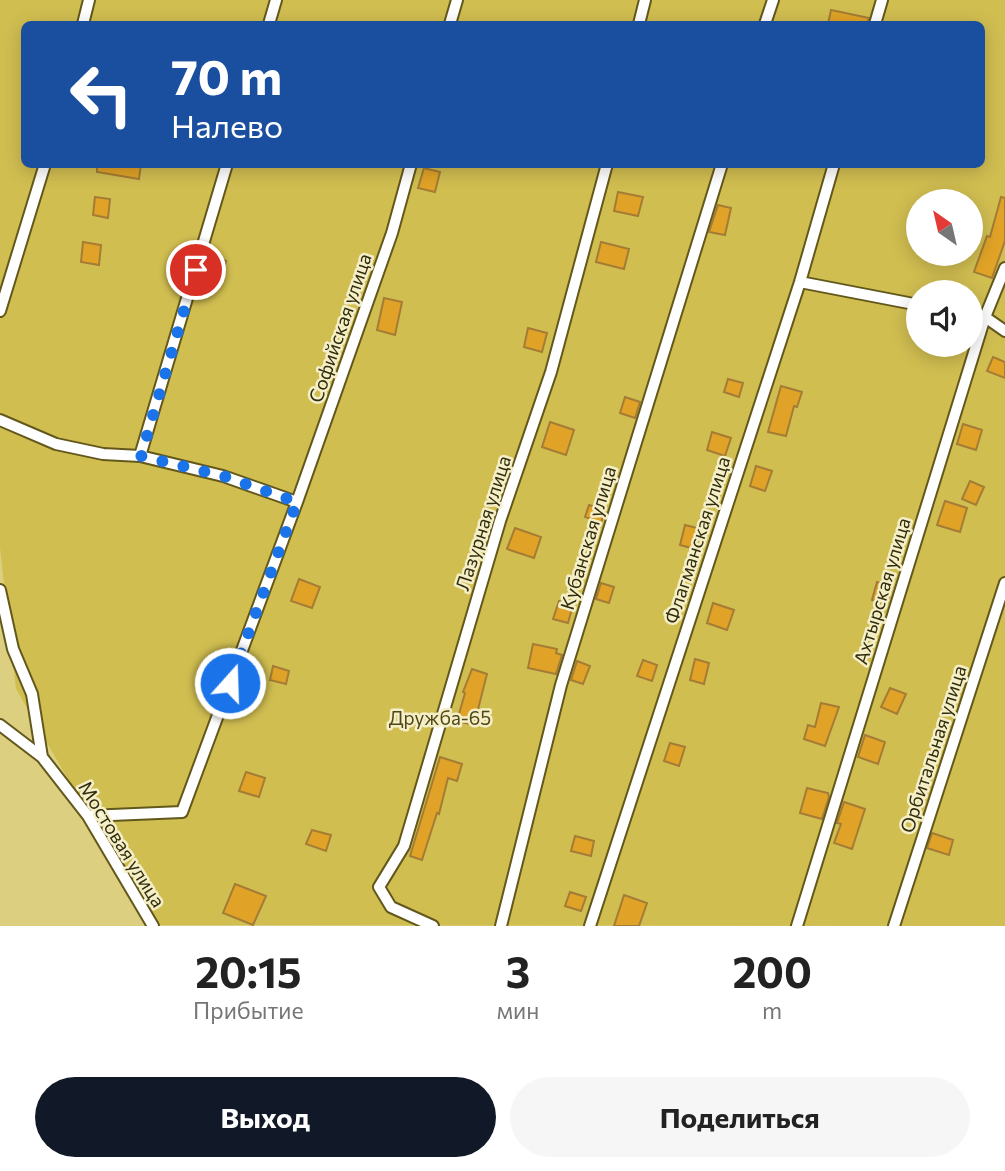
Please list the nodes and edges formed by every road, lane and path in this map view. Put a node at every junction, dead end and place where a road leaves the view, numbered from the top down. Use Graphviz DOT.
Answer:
graph roads {
  1 [pos="89,0"];
  2 [pos="276,0"];
  3 [pos="457,0"];
  4 [pos="645,0"];
  5 [pos="773,0"];
  6 [pos="882,0"];
  7 [pos="84,21"];
  8 [pos="270,21"];
  9 [pos="451,21"];
  10 [pos="640,21"];
  11 [pos="766,21"];
  12 [pos="876,21"];
  13 [pos="44,168"];
  14 [pos="226,168"];
  15 [pos="410,168"];
  16 [pos="606,168"];
  17 [pos="721,168"];
  18 [pos="833,168"];
  19 [pos="1005,268"];
  20 [pos="800,282"];
  21 [pos="906,302"];
  22 [pos="0,311"];
  23 [pos="985,317"];
  24 [pos="1005,331"];
  25 [pos="0,420"];
  26 [pos="141,456"];
  27 [pos="297,502"];
  28 [pos="1005,583"];
  29 [pos="0,590"];
  30 [pos="0,725"];
  31 [pos="42,757"];
  32 [pos="88,817"];
  33 [pos="153,926"];
  34 [pos="433,926"];
  35 [pos="500,926"];
  36 [pos="590,926"];
  37 [pos="797,926"];
  38 [pos="894,926"];
  1 -- 7 [label="lane"];
  2 -- 8 [label="lane"];
  3 -- 9 [label="lane"];
  4 -- 10 [label="lane"];
  5 -- 11 [label="lane"];
  6 -- 12 [label="lane"];
  13 -- 22 [label="lane"];
  14 -- 26 [label="lane"];
  15 -- 27 [label="lane, Софийская улица"];
  16 -- 34 [label="lane, Лазурная улица"];
  17 -- 35 [label="lane, Кубанская улица"];
  18 -- 20 [label="lane, Флагманская улица"];
  19 -- 23 [label="lane, Ахтырская улица"];
  20 -- 21 [label="lane"];
  20 -- 36 [label="lane, Флагманская улица"];
  23 -- 24 [label="lane"];
  23 -- 37 [label="lane, Ахтырская улица"];
  25 -- 26 [label="lane"];
  26 -- 27 [label="lane"];
  27 -- 32 [label="lane, Софийская улица"];
  28 -- 38 [label="lane, Орбитальная улица"];
  29 -- 31 [label="lane"];
  30 -- 31 [label="lane, Мостовая улица"];
  31 -- 32 [label="lane, Мостовая улица"];
  32 -- 33 [label="lane, Мостовая улица"];
}
